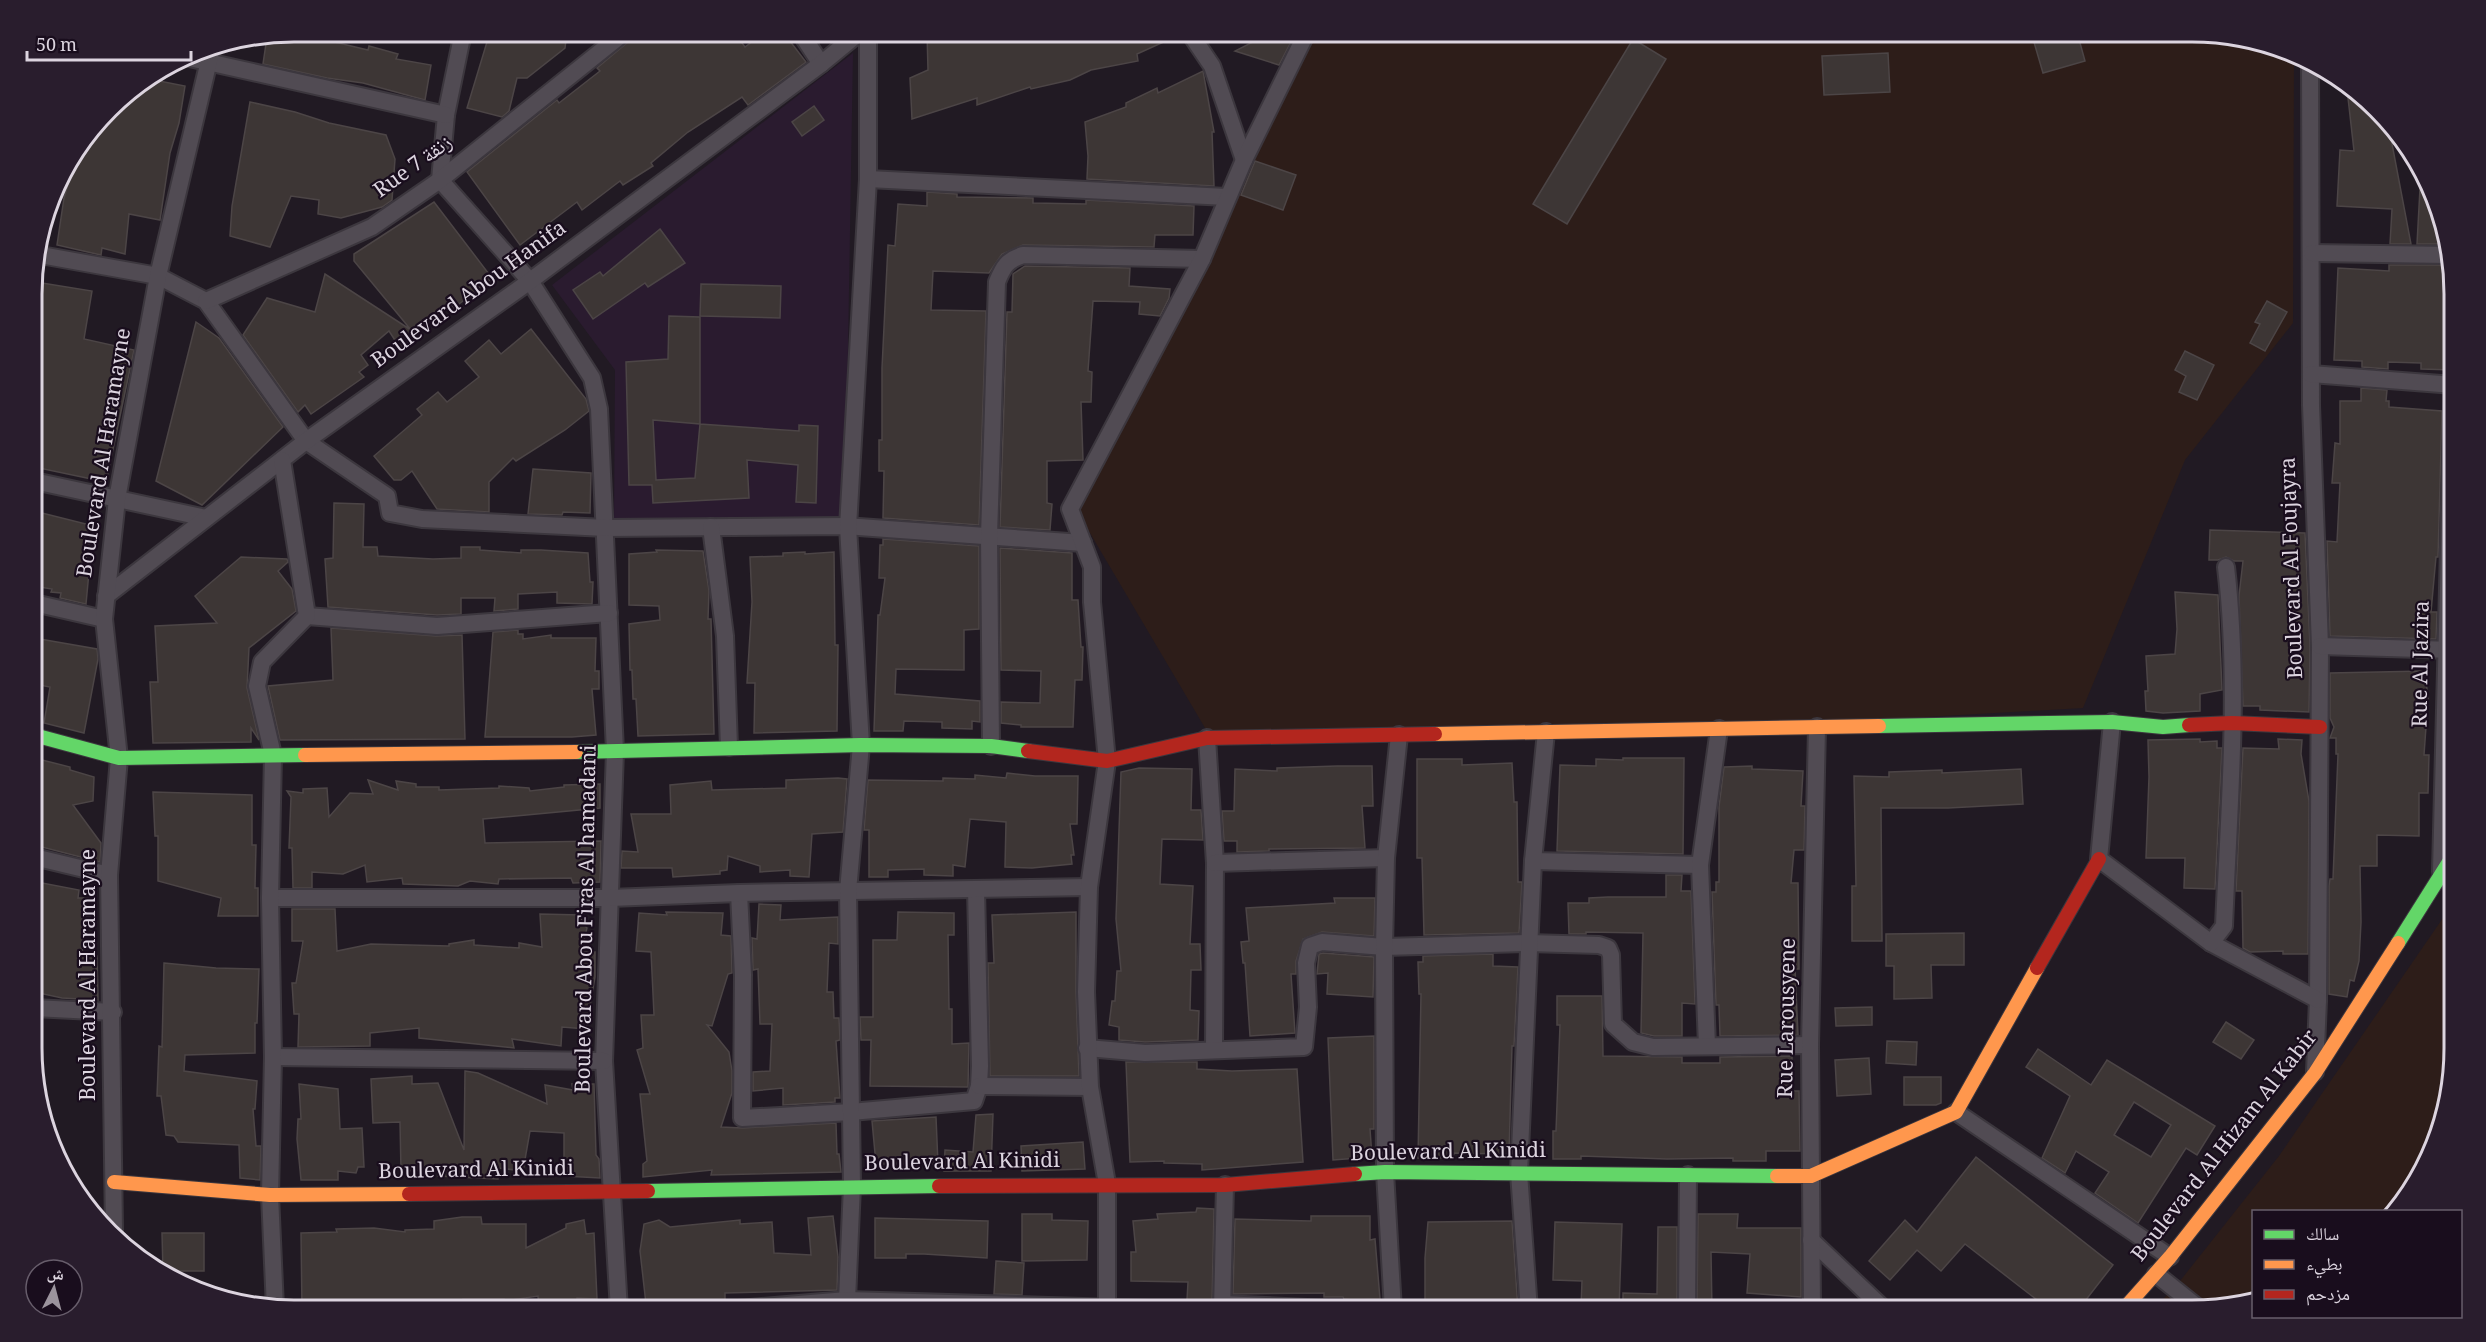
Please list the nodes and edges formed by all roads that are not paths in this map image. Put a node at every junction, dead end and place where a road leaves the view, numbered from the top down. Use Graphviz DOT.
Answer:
graph roads {
  1 [pos="461,42"];
  2 [pos="612,42"];
  3 [pos="807,42"];
  4 [pos="848,42"];
  5 [pos="868,42"];
  6 [pos="1196,42"];
  7 [pos="1302,42"];
  8 [pos="213,55"];
  9 [pos="209,56"];
  10 [pos="822,64"];
  11 [pos="2310,71"];
  12 [pos="446,115"];
  13 [pos="1244,160"];
  14 [pos="868,179"];
  15 [pos="440,180"];
  16 [pos="1227,196"];
  17 [pos="2312,253"];
  18 [pos="2441,255"];
  19 [pos="45,257"];
  20 [pos="1202,259"];
  21 [pos="158,276"];
  22 [pos="530,281"];
  23 [pos="206,301"];
  24 [pos="2311,374"];
  25 [pos="2444,384"];
  26 [pos="306,441"];
  27 [pos="282,460"];
  28 [pos="42,483"];
  29 [pos="117,499"];
  30 [pos="206,518"];
  31 [pos="848,526"];
  32 [pos="711,527"];
  33 [pos="606,528"];
  34 [pos="989,536"];
  35 [pos="1083,543"];
  36 [pos="2226,567"];
  37 [pos="106,596"];
  38 [pos="42,605"];
  39 [pos="609,613"];
  40 [pos="307,616"];
  41 [pos="104,619"];
  42 [pos="2320,646"];
  43 [pos="2444,650"];
  44 [pos="2112,722"];
  45 [pos="2232,723"];
  46 [pos="1817,727"];
  47 [pos="2320,727"];
  48 [pos="1719,729"];
  49 [pos="1546,732"];
  50 [pos="1399,735"];
  51 [pos="42,737"];
  52 [pos="1207,738"];
  53 [pos="861,745"];
  54 [pos="991,746"];
  55 [pos="729,747"];
  56 [pos="615,751"];
  57 [pos="273,755"];
  58 [pos="119,758"];
  59 [pos="1107,761"];
  60 [pos="2444,798"];
  61 [pos="1386,858"];
  62 [pos="42,859"];
  63 [pos="2098,859"];
  64 [pos="1533,861"];
  65 [pos="1215,863"];
  66 [pos="1700,865"];
  67 [pos="2444,868"];
  68 [pos="2441,872"];
  69 [pos="109,875"];
  70 [pos="1089,887"];
  71 [pos="976,890"];
  72 [pos="848,891"];
  73 [pos="739,893"];
  74 [pos="270,898"];
  75 [pos="610,898"];
  76 [pos="2211,942"];
  77 [pos="1528,943"];
  78 [pos="1384,947"];
  79 [pos="2318,1000"];
  80 [pos="42,1008"];
  81 [pos="113,1012"];
  82 [pos="1810,1044"];
  83 [pos="1707,1046"];
  84 [pos="1087,1048"];
  85 [pos="1214,1050"];
  86 [pos="273,1057"];
  87 [pos="604,1061"];
  88 [pos="2315,1073"];
  89 [pos="979,1086"];
  90 [pos="1089,1088"];
  91 [pos="851,1112"];
  92 [pos="1956,1112"];
  93 [pos="1385,1172"];
  94 [pos="1519,1173"];
  95 [pos="1688,1175"];
  96 [pos="1811,1176"];
  97 [pos="114,1182"];
  98 [pos="1107,1184"];
  99 [pos="1224,1185"];
  100 [pos="852,1186"];
  101 [pos="611,1192"];
  102 [pos="270,1195"];
  103 [pos="114,1224"];
  104 [pos="1811,1240"];
  105 [pos="2170,1257"];
  106 [pos="2156,1274"];
  107 [pos="275,1299"];
  108 [pos="618,1300"];
  109 [pos="847,1300"];
  110 [pos="1107,1300"];
  111 [pos="1222,1300"];
  112 [pos="1392,1300"];
  113 [pos="1528,1300"];
  114 [pos="1687,1300"];
  115 [pos="1812,1300"];
  116 [pos="1874,1300"];
  117 [pos="2132,1300"];
  118 [pos="2188,1300"];
  1 -- 12 [label="street"];
  2 -- 15 [label="street, Rue 7 زنقة"];
  3 -- 10 [label="street"];
  4 -- 10 [label="street, Boulevard Abou Hanifa"];
  5 -- 14 [label="street"];
  6 -- 13 [label="street"];
  7 -- 13 [label="street"];
  8 -- 12 [label="street"];
  9 -- 21 [label="street, Boulevard Al Haramayne"];
  10 -- 22 [label="street, Boulevard Abou Hanifa"];
  11 -- 17 [label="street, Boulevard Al Foujayra"];
  12 -- 15 [label="street"];
  13 -- 16 [label="street"];
  14 -- 16 [label="street"];
  14 -- 31 [label="street"];
  15 -- 22 [label="street, Boulevard Abou Firas Al hamadani"];
  15 -- 23 [label="street, Rue 7 زنقة"];
  16 -- 20 [label="street"];
  17 -- 18 [label="street"];
  17 -- 24 [label="street, Boulevard Al Foujayra"];
  19 -- 21 [label="street"];
  20 -- 34 [label="street"];
  20 -- 35 [label="street"];
  21 -- 23 [label="street"];
  21 -- 29 [label="street, Boulevard Al Haramayne"];
  22 -- 26 [label="street, Boulevard Abou Hanifa"];
  22 -- 33 [label="street, Boulevard Abou Firas Al hamadani"];
  23 -- 26 [label="street"];
  24 -- 25 [label="street"];
  24 -- 42 [label="street, Boulevard Al Foujayra"];
  26 -- 27 [label="street, Boulevard Abou Hanifa"];
  26 -- 33 [label="street"];
  27 -- 30 [label="street, Boulevard Abou Hanifa"];
  27 -- 40 [label="street"];
  28 -- 29 [label="street"];
  29 -- 30 [label="street"];
  29 -- 37 [label="street, Boulevard Al Haramayne"];
  30 -- 37 [label="street, Boulevard Abou Hanifa"];
  31 -- 32 [label="street"];
  31 -- 34 [label="street"];
  31 -- 53 [label="street"];
  32 -- 33 [label="street"];
  32 -- 55 [label="street"];
  33 -- 39 [label="street, Boulevard Abou Firas Al hamadani"];
  34 -- 35 [label="street"];
  34 -- 54 [label="street"];
  35 -- 59 [label="street"];
  36 -- 45 [label="street"];
  37 -- 41 [label="street, Boulevard Al Haramayne"];
  38 -- 41 [label="street"];
  39 -- 40 [label="street"];
  39 -- 56 [label="street, Boulevard Abou Firas Al hamadani"];
  40 -- 57 [label="street"];
  41 -- 58 [label="street, Boulevard Al Haramayne"];
  42 -- 43 [label="street"];
  42 -- 47 [label="street, Boulevard Al Foujayra"];
  44 -- 45 [label="street"];
  44 -- 46 [label="street"];
  44 -- 63 [label="street"];
  45 -- 47 [label="street"];
  45 -- 76 [label="street"];
  46 -- 48 [label="street"];
  46 -- 82 [label="street, Rue Larousyene"];
  47 -- 79 [label="street, Boulevard Al Foujayra"];
  48 -- 49 [label="street"];
  48 -- 66 [label="street"];
  49 -- 50 [label="street"];
  49 -- 64 [label="street"];
  50 -- 52 [label="street"];
  50 -- 61 [label="street"];
  51 -- 58 [label="street"];
  52 -- 59 [label="street"];
  52 -- 65 [label="street"];
  53 -- 54 [label="street"];
  53 -- 55 [label="street"];
  53 -- 72 [label="street"];
  54 -- 59 [label="street"];
  55 -- 56 [label="street"];
  56 -- 57 [label="street"];
  56 -- 75 [label="street, Boulevard Abou Firas Al hamadani"];
  57 -- 58 [label="street"];
  57 -- 74 [label="street"];
  58 -- 69 [label="street, Boulevard Al Haramayne"];
  59 -- 70 [label="street"];
  60 -- 68 [label="street, Rue Al Jazira"];
  61 -- 65 [label="street"];
  61 -- 78 [label="street"];
  62 -- 69 [label="street"];
  63 -- 76 [label="street"];
  63 -- 92 [label="street"];
  64 -- 66 [label="street"];
  64 -- 77 [label="street"];
  65 -- 85 [label="street"];
  66 -- 83 [label="street"];
  67 -- 68 [label="street, Boulevard Al Hizam Al Kabir"];
  68 -- 88 [label="street, Boulevard Al Hizam Al Kabir"];
  69 -- 81 [label="street, Boulevard Al Haramayne"];
  70 -- 71 [label="street"];
  70 -- 84 [label="street"];
  71 -- 72 [label="street"];
  71 -- 89 [label="street"];
  72 -- 73 [label="street"];
  72 -- 91 [label="street"];
  73 -- 75 [label="street"];
  73 -- 91 [label="street"];
  74 -- 75 [label="street"];
  74 -- 86 [label="street"];
  75 -- 87 [label="street, Boulevard Abou Firas Al hamadani"];
  76 -- 79 [label="street"];
  77 -- 78 [label="street"];
  77 -- 83 [label="street"];
  77 -- 94 [label="street"];
  78 -- 85 [label="street"];
  78 -- 93 [label="street"];
  79 -- 88 [label="street, Boulevard Al Foujayra"];
  80 -- 81 [label="street"];
  81 -- 97 [label="street, Boulevard Al Haramayne"];
  82 -- 83 [label="street"];
  82 -- 96 [label="street, Rue Larousyene"];
  84 -- 85 [label="street"];
  84 -- 90 [label="street"];
  86 -- 87 [label="street"];
  86 -- 102 [label="street"];
  87 -- 101 [label="street, Boulevard Abou Firas Al hamadani"];
  88 -- 105 [label="street, Boulevard Al Hizam Al Kabir"];
  89 -- 90 [label="street"];
  89 -- 91 [label="street"];
  90 -- 98 [label="street"];
  91 -- 100 [label="street"];
  92 -- 96 [label="street"];
  92 -- 105 [label="street"];
  93 -- 94 [label="street, Boulevard Al Kinidi"];
  93 -- 99 [label="street, Boulevard Al Kinidi"];
  93 -- 112 [label="street"];
  94 -- 95 [label="street, Boulevard Al Kinidi"];
  94 -- 113 [label="street"];
  95 -- 96 [label="street, Boulevard Al Kinidi"];
  95 -- 114 [label="street"];
  96 -- 104 [label="street, Rue Larousyene"];
  97 -- 102 [label="street, Boulevard Al Kinidi"];
  97 -- 103 [label="street, Boulevard Al Haramayne"];
  98 -- 99 [label="street, Boulevard Al Kinidi"];
  98 -- 100 [label="street, Boulevard Al Kinidi"];
  98 -- 110 [label="street"];
  99 -- 111 [label="street"];
  100 -- 101 [label="street, Boulevard Al Kinidi"];
  100 -- 109 [label="street"];
  101 -- 102 [label="street, Boulevard Al Kinidi"];
  101 -- 108 [label="street, Boulevard Abou Firas Al hamadani"];
  102 -- 107 [label="street"];
  104 -- 115 [label="street, Rue Larousyene"];
  104 -- 116 [label="street"];
  105 -- 106 [label="street, Boulevard Al Hizam Al Kabir"];
  106 -- 117 [label="street, Boulevard Al Hizam Al Kabir"];
  106 -- 118 [label="street"];
}
